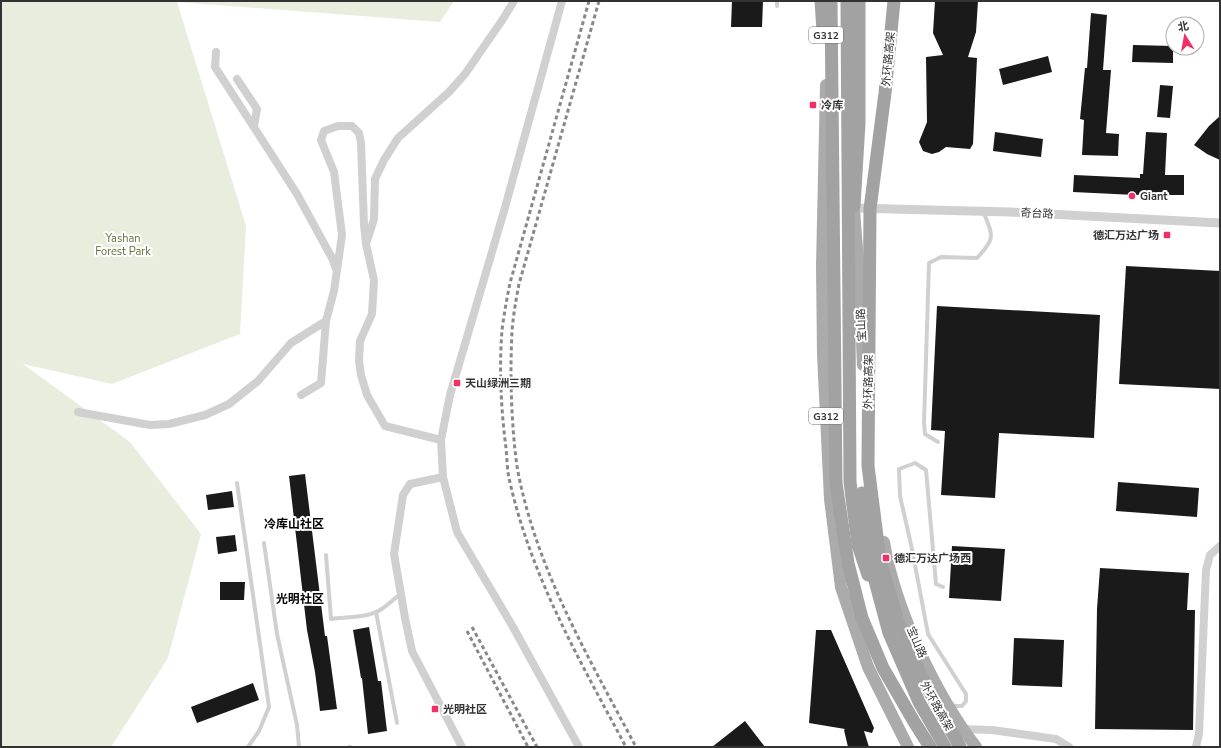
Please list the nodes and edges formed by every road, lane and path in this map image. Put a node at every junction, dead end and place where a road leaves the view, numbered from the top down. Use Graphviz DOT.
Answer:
graph roads {
  1 [pos="514,1"];
  2 [pos="562,1"];
  3 [pos="821,1"];
  4 [pos="825,1"];
  5 [pos="831,1"];
  6 [pos="841,1"];
  7 [pos="847,1"];
  8 [pos="859,1"];
  9 [pos="887,1"];
  10 [pos="894,1"];
  11 [pos="216,52"];
  12 [pos="826,70"];
  13 [pos="237,79"];
  14 [pos="254,126"];
  15 [pos="854,208"];
  16 [pos="983,211"];
  17 [pos="1220,223"];
  18 [pos="366,244"];
  19 [pos="337,271"];
  20 [pos="326,320"];
  21 [pos="301,395"];
  22 [pos="78,412"];
  23 [pos="442,440"];
  24 [pos="938,442"];
  25 [pos="443,477"];
  26 [pos="237,483"];
  27 [pos="264,543"];
  28 [pos="1220,546"];
  29 [pos="326,555"];
  30 [pos="943,587"];
  31 [pos="401,594"];
  32 [pos="376,612"];
  33 [pos="947,701"];
  34 [pos="398,723"];
  35 [pos="962,729"];
  36 [pos="248,747"];
  37 [pos="299,747"];
  38 [pos="462,747"];
  39 [pos="579,747"];
  40 [pos="908,747"];
  41 [pos="930,747"];
  42 [pos="945,747"];
  43 [pos="948,747"];
  44 [pos="960,747"];
  45 [pos="976,747"];
  46 [pos="1069,747"];
  47 [pos="1196,747"];
  1 -- 18 [label="street"];
  2 -- 23 [label="street"];
  3 -- 12 [label="highway"];
  4 -- 12 [label="main road, G312"];
  5 -- 41 [label="highway"];
  6 -- 15 [label="main road, 宝山路 / G312"];
  7 -- 43 [label="highway, bridge"];
  8 -- 15 [label="highway"];
  9 -- 42 [label="highway, 外环路高架, bridge"];
  10 -- 44 [label="highway, 外环路高架, bridge"];
  11 -- 14 [label="street"];
  12 -- 40 [label="main road, G312"];
  13 -- 14 [label="street"];
  14 -- 19 [label="street"];
  15 -- 16 [label="street, 奇台路"];
  15 -- 33 [label="main road, 宝山路 / G312"];
  16 -- 17 [label="street, 奇台路"];
  16 -- 24 [label="lane"];
  18 -- 19 [label="street"];
  18 -- 23 [label="street"];
  19 -- 20 [label="street"];
  20 -- 21 [label="street"];
  20 -- 22 [label="street"];
  23 -- 25 [label="street"];
  25 -- 31 [label="street"];
  25 -- 39 [label="street"];
  26 -- 36 [label="lane"];
  27 -- 37 [label="lane"];
  28 -- 47 [label="street"];
  29 -- 32 [label="lane"];
  30 -- 33 [label="lane"];
  31 -- 32 [label="lane"];
  31 -- 38 [label="street"];
  32 -- 34 [label="lane"];
  33 -- 35 [label="main road, 宝山路 / G312"];
  35 -- 45 [label="main road, 宝山路 / G312"];
  35 -- 46 [label="street"];
}
